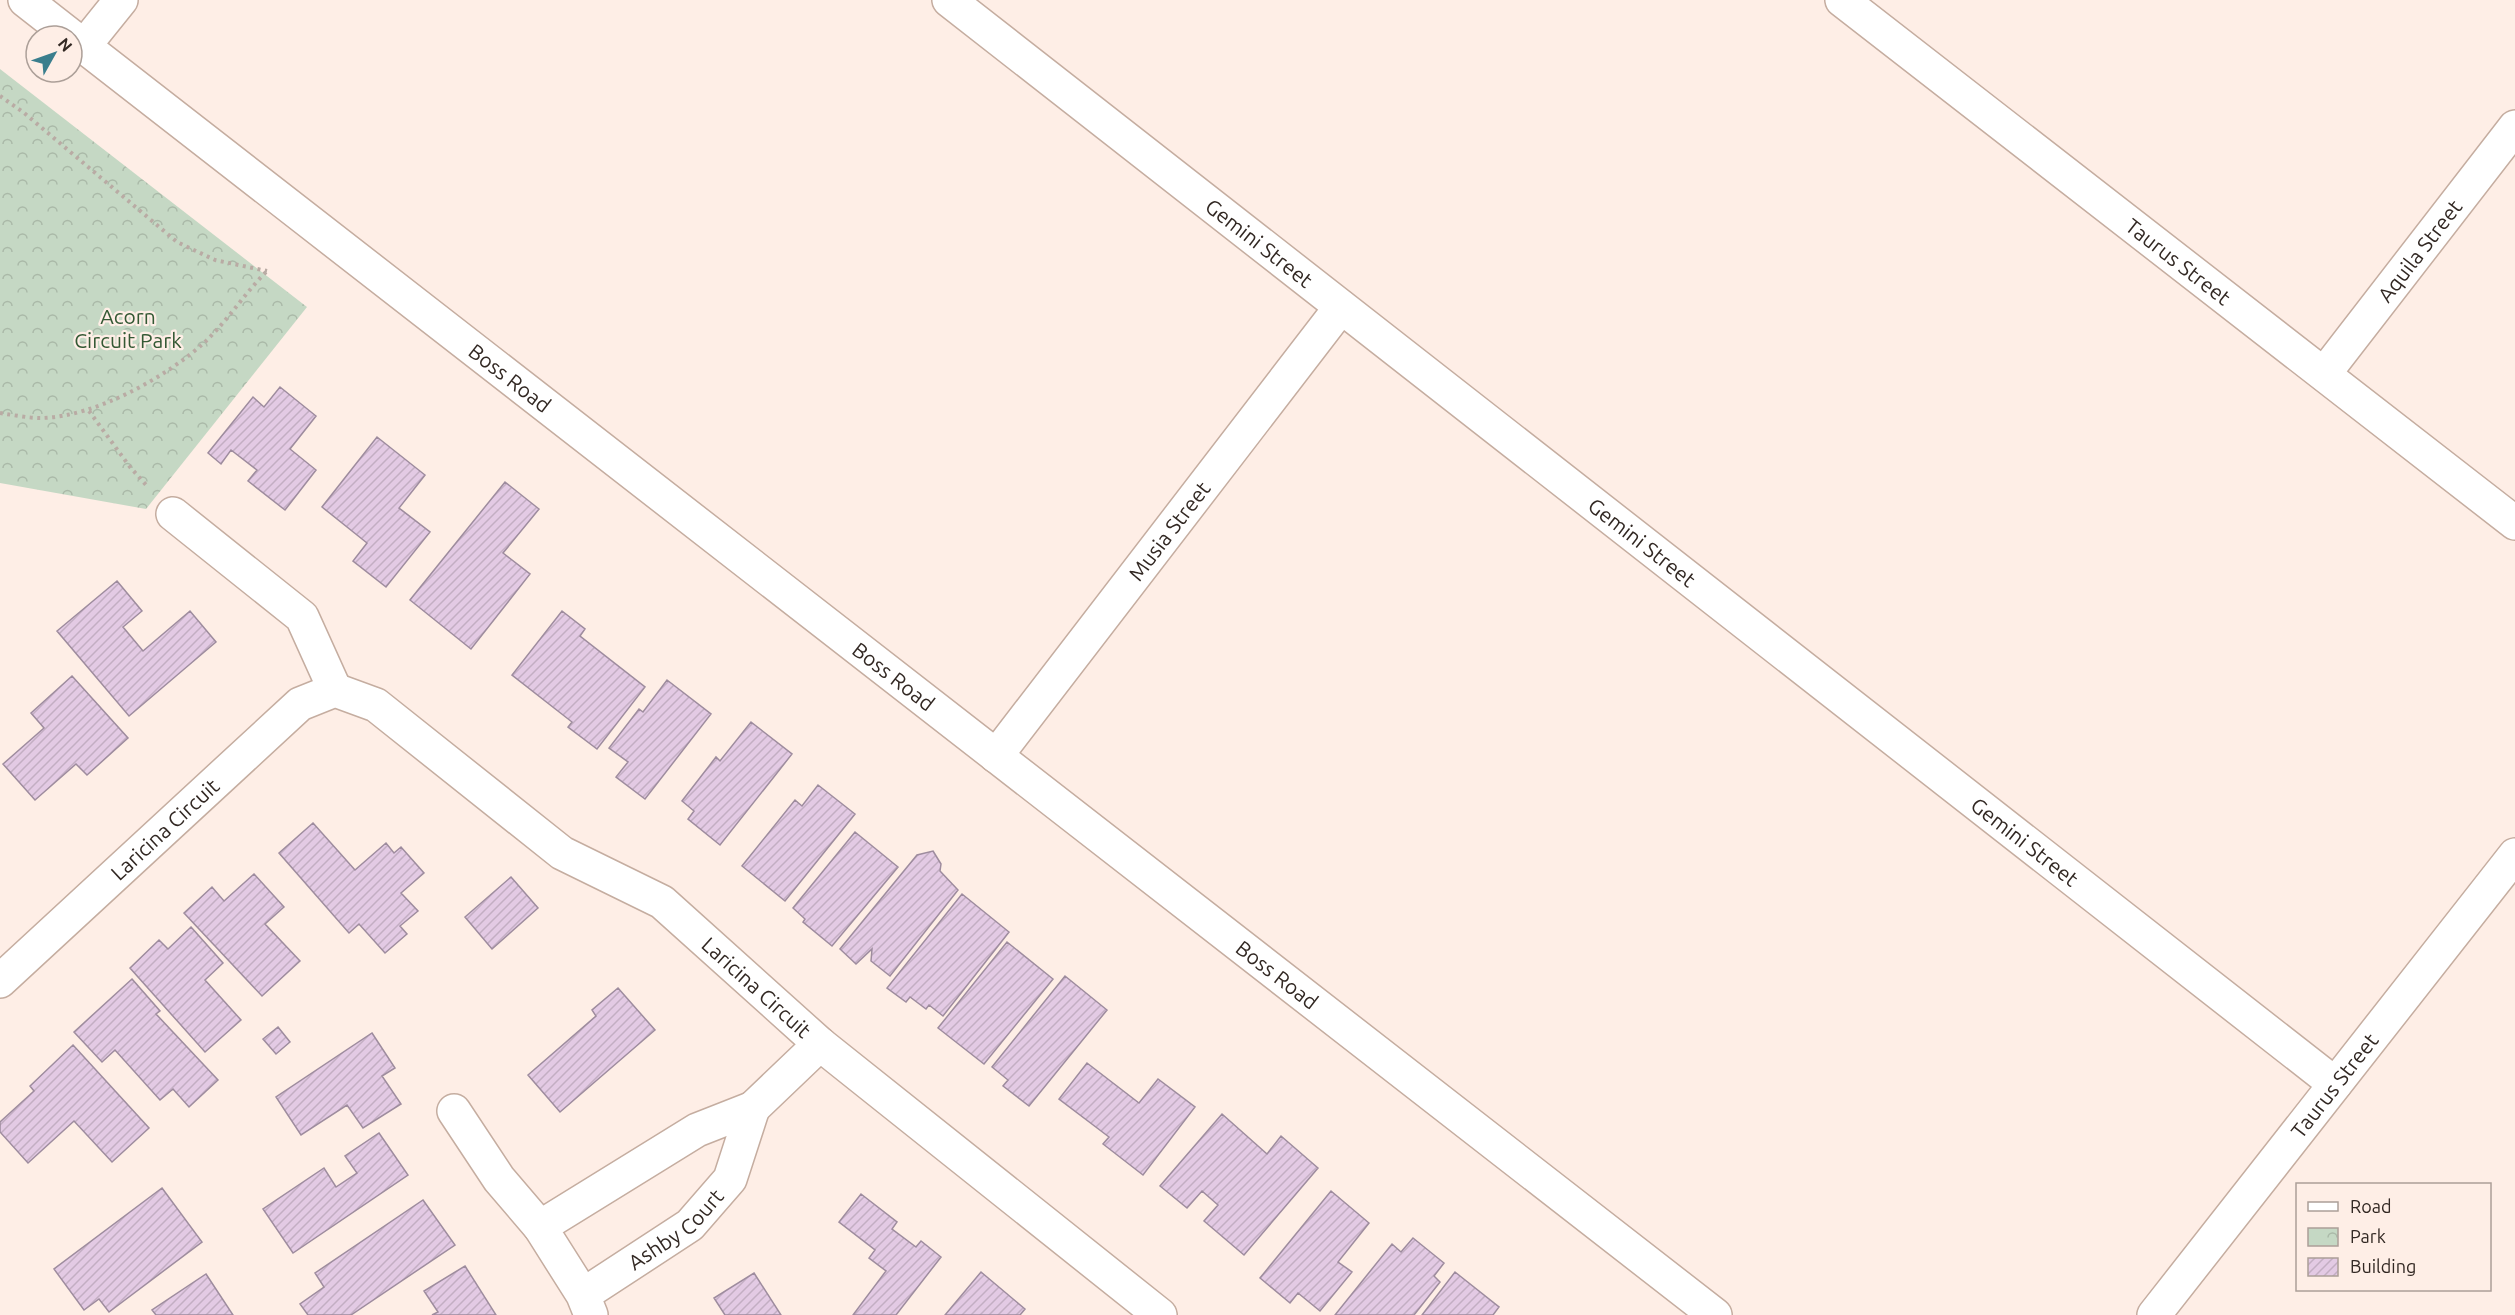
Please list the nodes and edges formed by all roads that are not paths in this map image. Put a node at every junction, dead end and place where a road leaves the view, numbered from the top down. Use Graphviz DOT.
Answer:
graph roads {
  1 [pos="25,0"];
  2 [pos="121,0"];
  3 [pos="949,0"];
  4 [pos="1842,0"];
  5 [pos="56,24"];
  6 [pos="84,33"];
  7 [pos="84,46"];
  8 [pos="2515,127"];
  9 [pos="1341,307"];
  10 [pos="2324,375"];
  11 [pos="173,514"];
  12 [pos="2515,523"];
  13 [pos="335,690"];
  14 [pos="996,756"];
  15 [pos="2515,855"];
  16 [pos="0,981"];
  17 [pos="820,1044"];
  18 [pos="2335,1084"];
  19 [pos="753,1108"];
  20 [pos="454,1111"];
  21 [pos="540,1227"];
  22 [pos="587,1305"];
  23 [pos="1160,1315"];
  24 [pos="1715,1315"];
  25 [pos="2154,1315"];
  1 -- 5 [label="street, Boss Road"];
  2 -- 6 [label="street"];
  3 -- 9 [label="street, Gemini Street"];
  4 -- 10 [label="street, Taurus Street"];
  7 -- 14 [label="street, Boss Road"];
  8 -- 10 [label="street, Aquila Street"];
  9 -- 14 [label="street, Musia Street"];
  9 -- 18 [label="street, Gemini Street"];
  10 -- 12 [label="street, Taurus Street"];
  11 -- 13 [label="street"];
  13 -- 16 [label="street, Laricina Circuit"];
  13 -- 17 [label="street, Laricina Circuit"];
  14 -- 24 [label="street, Boss Road"];
  15 -- 18 [label="street, Taurus Street"];
  17 -- 19 [label="street, Ashby Court"];
  17 -- 23 [label="street, Laricina Circuit"];
  18 -- 25 [label="street, Taurus Street"];
  19 -- 21 [label="street, Ashby Court"];
  19 -- 22 [label="street, Ashby Court"];
  20 -- 21 [label="street, Ashby Court"];
  21 -- 22 [label="street, Ashby Court"];
}
